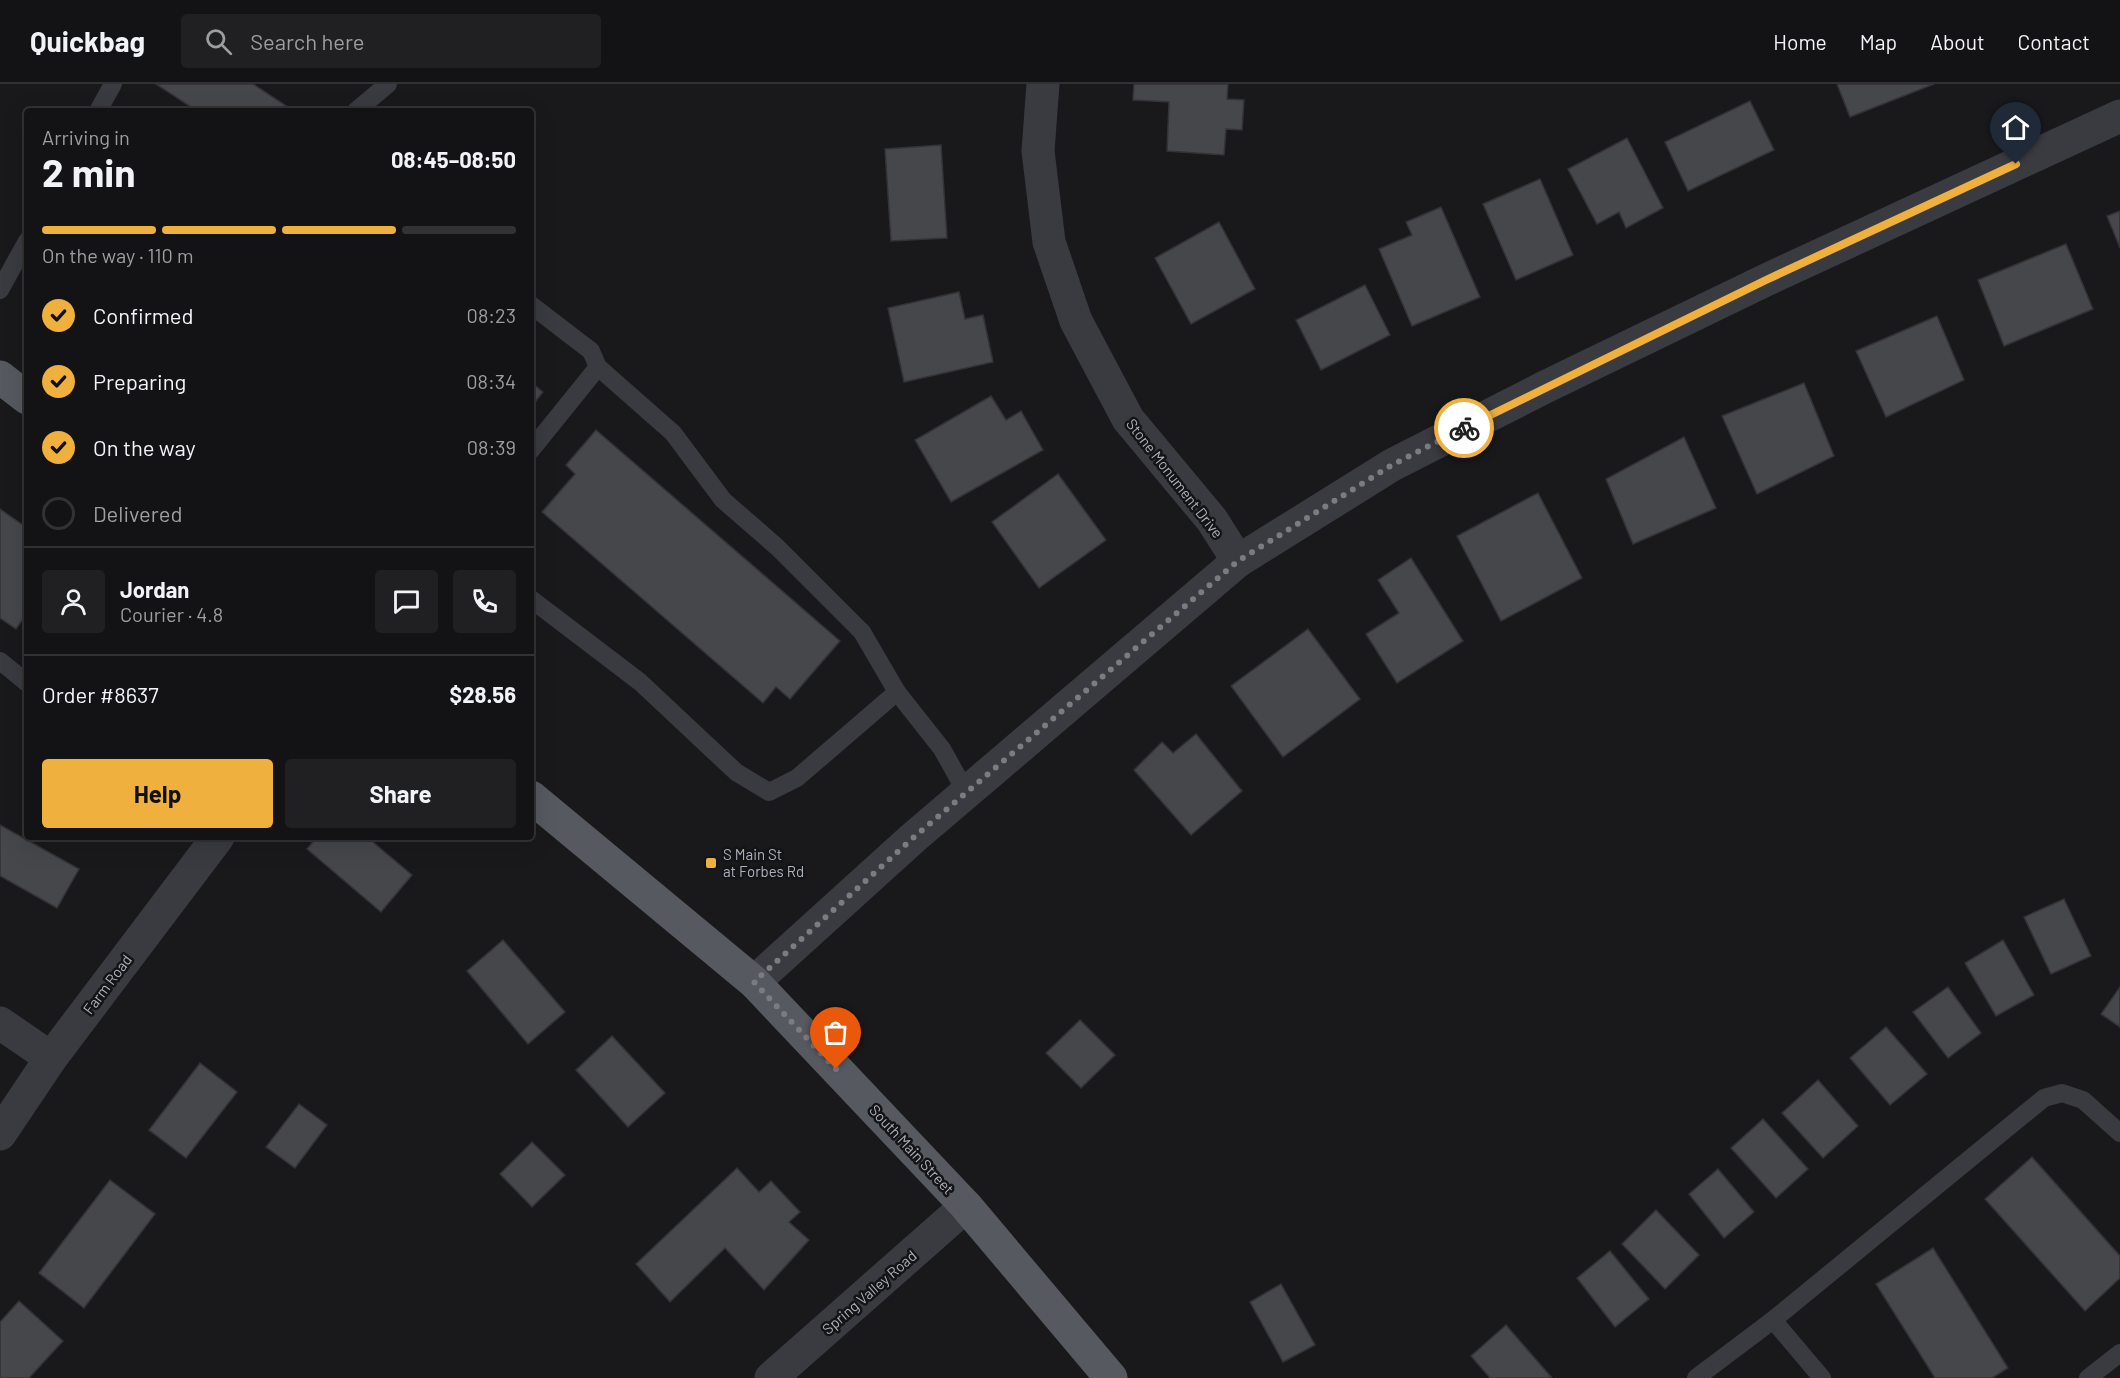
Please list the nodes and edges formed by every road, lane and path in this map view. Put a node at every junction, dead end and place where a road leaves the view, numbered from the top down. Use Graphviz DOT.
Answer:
graph roads {
  1 [pos="113,84"];
  2 [pos="388,84"];
  3 [pos="1043,84"];
  4 [pos="100,108"];
  5 [pos="360,108"];
  6 [pos="2120,116"];
  7 [pos="24,246"];
  8 [pos="0,290"];
  9 [pos="534,307"];
  10 [pos="598,367"];
  11 [pos="0,377"];
  12 [pos="24,396"];
  13 [pos="534,446"];
  14 [pos="1238,561"];
  15 [pos="534,601"];
  16 [pos="0,660"];
  17 [pos="24,680"];
  18 [pos="897,692"];
  19 [pos="966,792"];
  20 [pos="534,799"];
  21 [pos="216,840"];
  22 [pos="754,982"];
  23 [pos="0,1023"];
  24 [pos="51,1058"];
  25 [pos="2120,1133"];
  26 [pos="0,1134"];
  27 [pos="966,1206"];
  28 [pos="1773,1320"];
  29 [pos="2120,1353"];
  30 [pos="771,1378"];
  31 [pos="1112,1378"];
  32 [pos="1696,1378"];
  33 [pos="1822,1378"];
  34 [pos="2088,1378"];
  1 -- 4 [label="lane"];
  2 -- 5 [label="lane"];
  3 -- 14 [label="street, Stone Monument Drive"];
  6 -- 14 [label="street"];
  7 -- 8 [label="lane"];
  9 -- 10 [label="lane"];
  10 -- 13 [label="lane"];
  10 -- 18 [label="lane"];
  11 -- 12 [label="main road"];
  14 -- 19 [label="street"];
  15 -- 18 [label="lane"];
  16 -- 17 [label="lane"];
  18 -- 19 [label="lane"];
  19 -- 22 [label="street"];
  20 -- 22 [label="main road, South Main Street"];
  21 -- 24 [label="street, Farm Road"];
  22 -- 27 [label="main road, South Main Street"];
  23 -- 24 [label="street"];
  24 -- 26 [label="street, Farm Road"];
  25 -- 28 [label="lane"];
  27 -- 30 [label="street, Spring Valley Road"];
  27 -- 31 [label="main road, South Main Street"];
  28 -- 32 [label="lane"];
  28 -- 33 [label="lane"];
  29 -- 34 [label="lane"];
}
